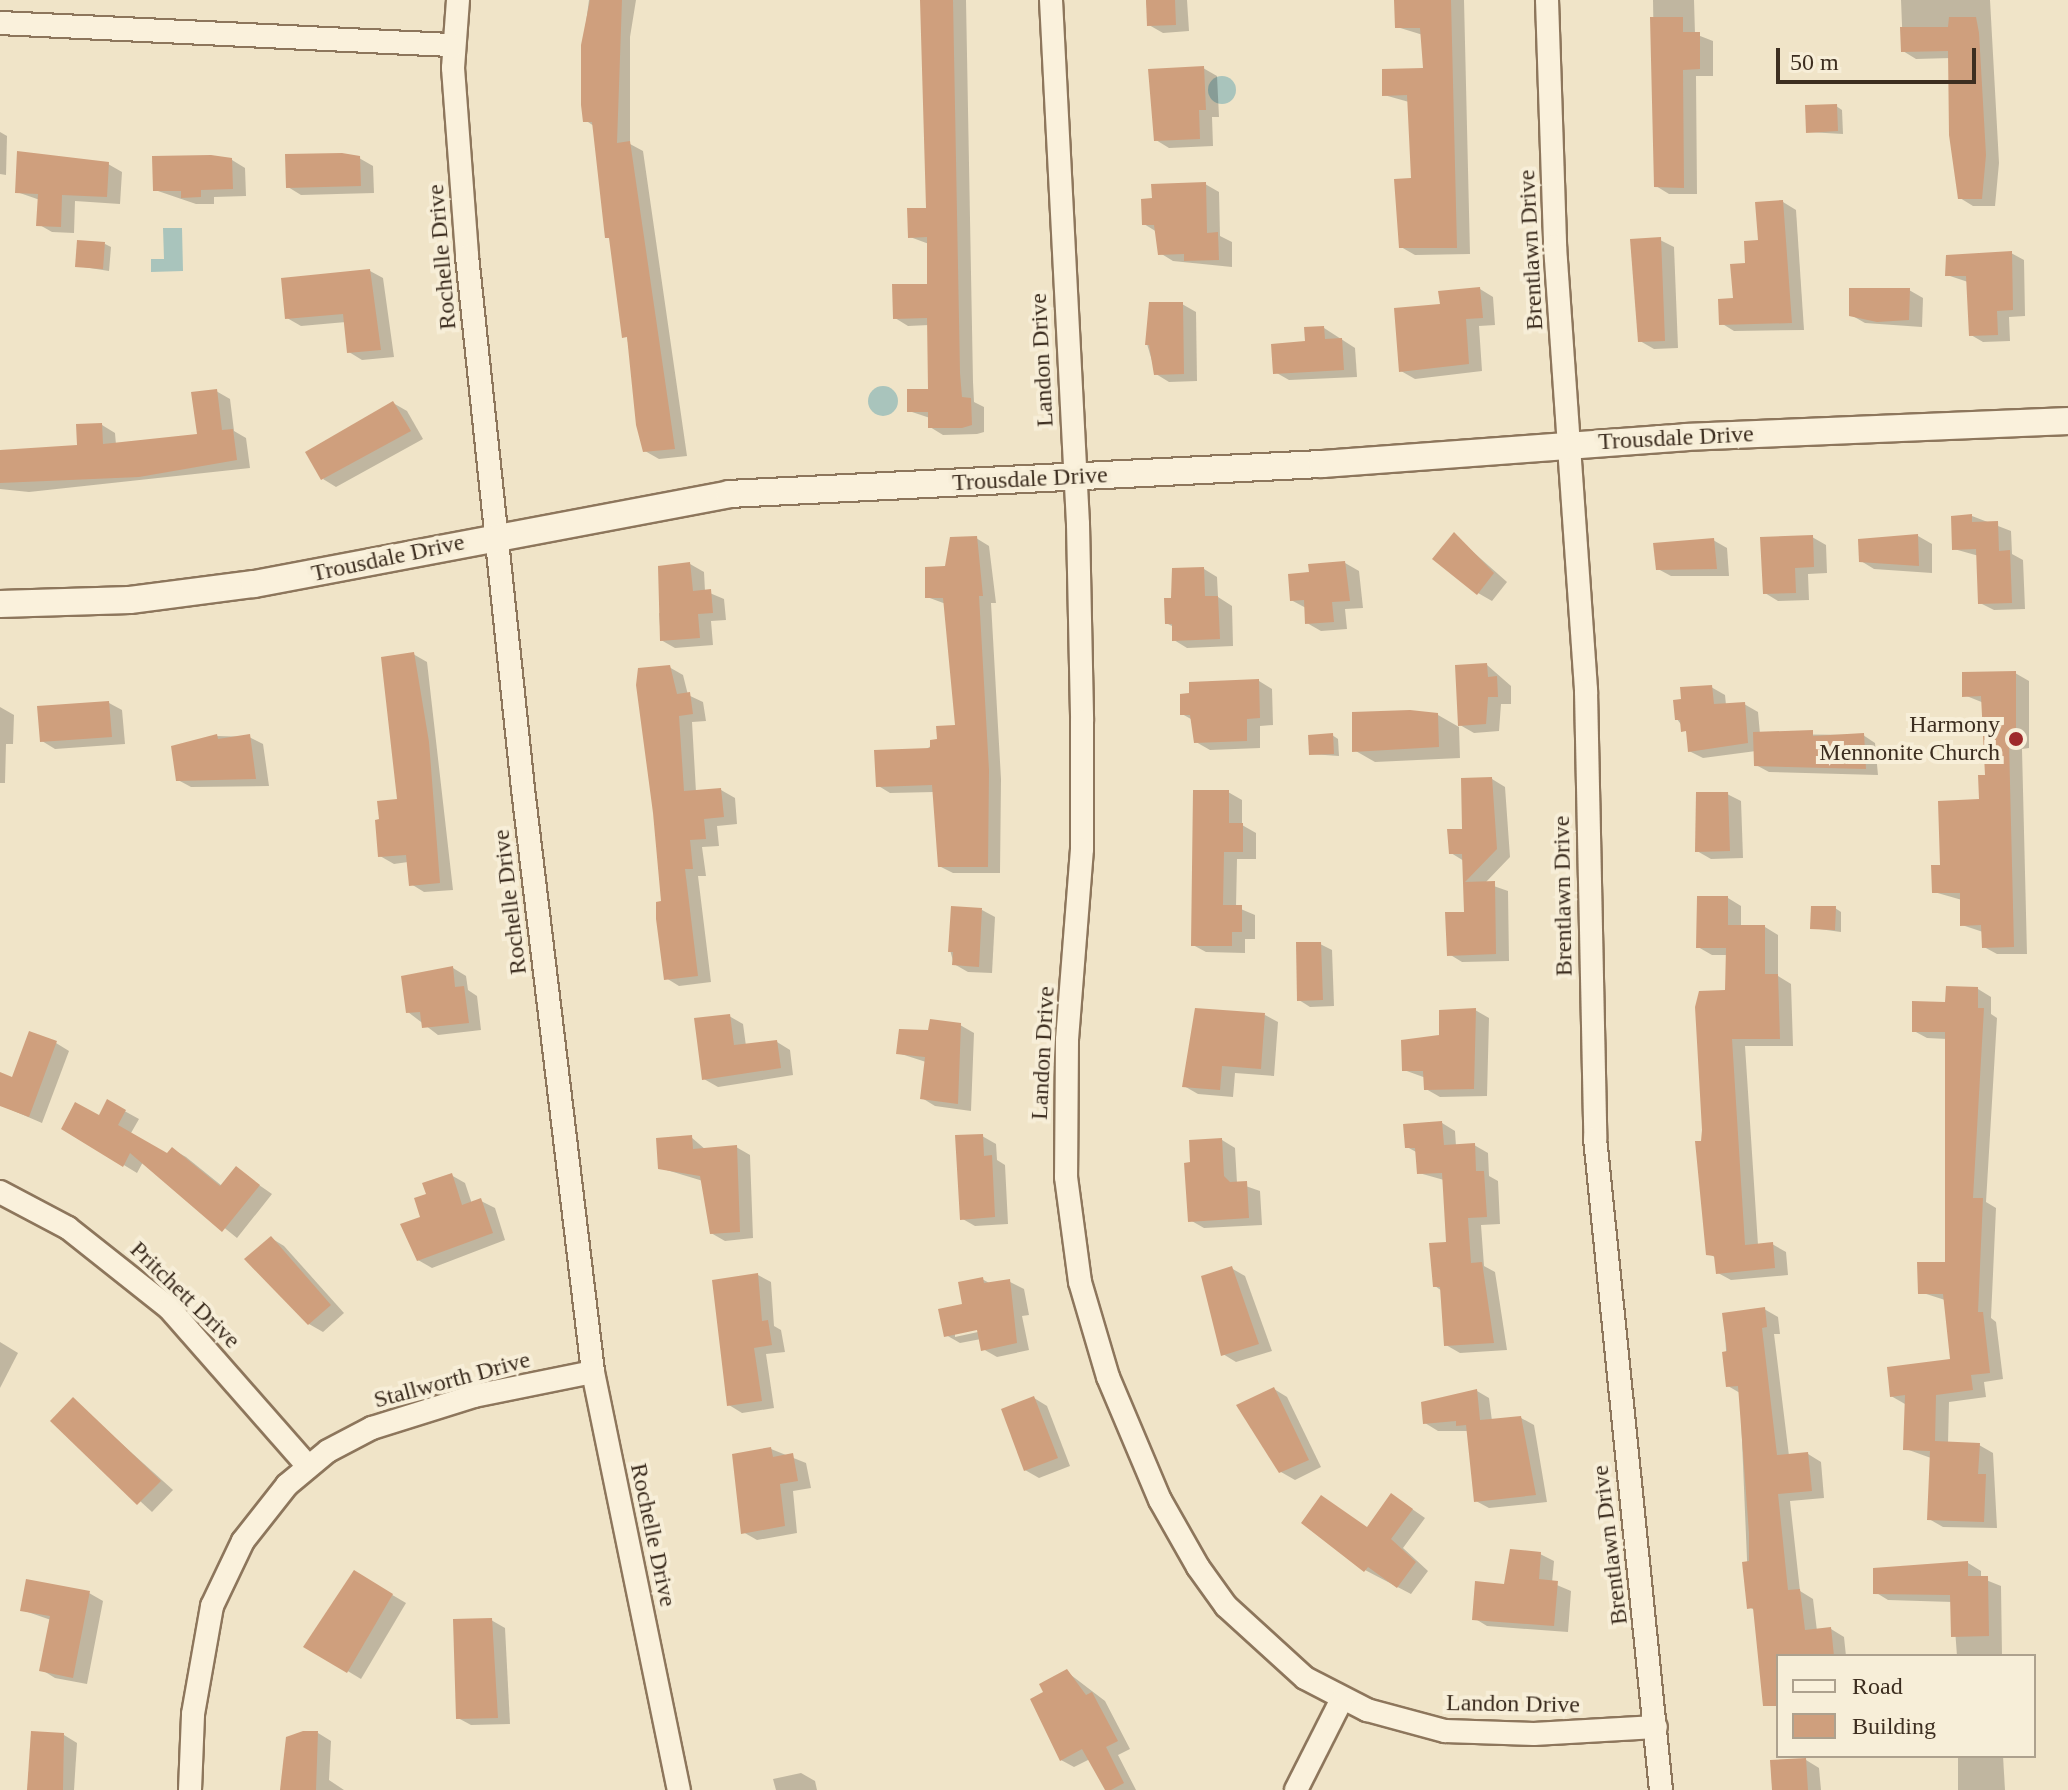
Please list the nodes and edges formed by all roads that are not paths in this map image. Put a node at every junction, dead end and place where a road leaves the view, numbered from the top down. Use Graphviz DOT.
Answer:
graph roads {
  1 [pos="458,0"];
  2 [pos="1051,0"];
  3 [pos="1547,0"];
  4 [pos="0,23"];
  5 [pos="453,45"];
  6 [pos="2068,421"];
  7 [pos="1569,444"];
  8 [pos="1075,477"];
  9 [pos="497,535"];
  10 [pos="0,604"];
  11 [pos="0,1192"];
  12 [pos="593,1372"];
  13 [pos="308,1466"];
  14 [pos="1342,1699"];
  15 [pos="1656,1727"];
  16 [pos="190,1790"];
  17 [pos="679,1790"];
  18 [pos="1296,1790"];
  19 [pos="1661,1790"];
  1 -- 5 [label="street, Rochelle Drive"];
  2 -- 8 [label="street, Landon Drive"];
  3 -- 7 [label="street, Brentlawn Drive"];
  4 -- 5 [label="street"];
  5 -- 9 [label="street, Rochelle Drive"];
  6 -- 7 [label="street, Trousdale Drive"];
  7 -- 8 [label="street, Trousdale Drive"];
  7 -- 15 [label="street, Brentlawn Drive"];
  8 -- 9 [label="street, Trousdale Drive"];
  8 -- 14 [label="street, Landon Drive"];
  9 -- 10 [label="street, Trousdale Drive"];
  9 -- 12 [label="street, Rochelle Drive"];
  11 -- 13 [label="street, Pritchett Drive"];
  12 -- 13 [label="street, Stallworth Drive"];
  12 -- 17 [label="street, Rochelle Drive"];
  13 -- 16 [label="street, Stallworth Drive"];
  14 -- 15 [label="street, Landon Drive"];
  14 -- 18 [label="street"];
  15 -- 19 [label="street, Brentlawn Drive"];
}
